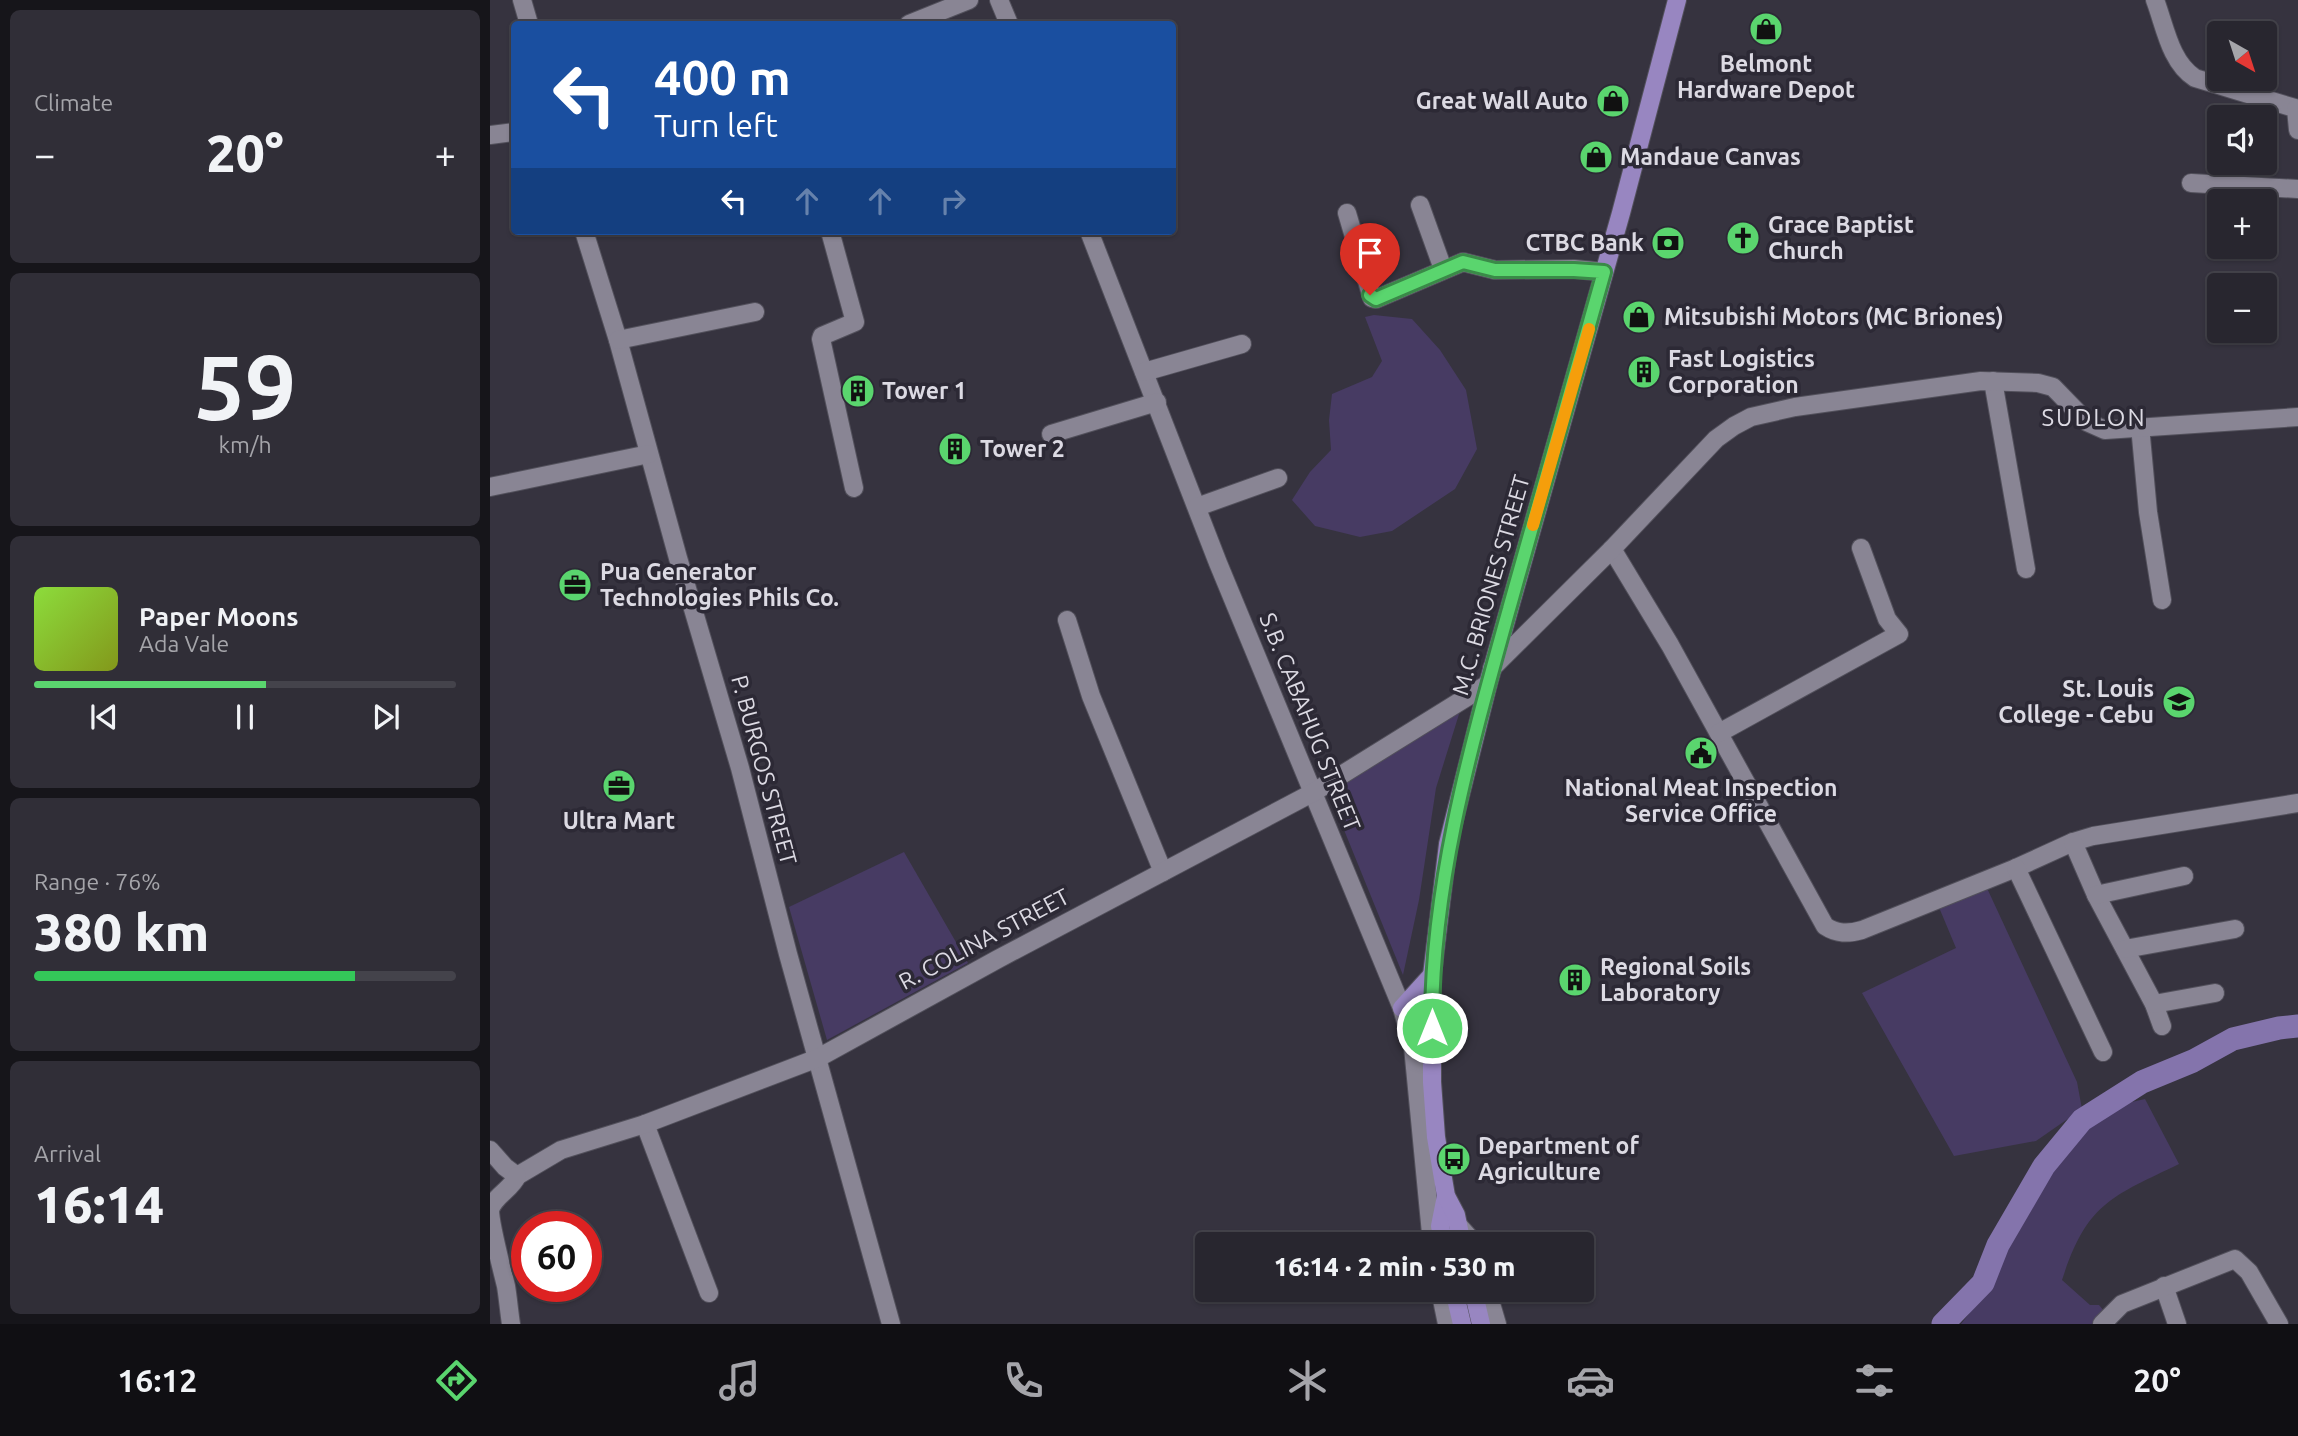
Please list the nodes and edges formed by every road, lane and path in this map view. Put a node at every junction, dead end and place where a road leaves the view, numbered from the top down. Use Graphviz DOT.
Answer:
graph roads {
  1 [pos="522,0"];
  2 [pos="969,0"];
  3 [pos="1678,0"];
  4 [pos="2155,0"];
  5 [pos="1005,2"];
  6 [pos="528,21"];
  7 [pos="916,21"];
  8 [pos="1008,21"];
  9 [pos="2297,109"];
  10 [pos="2298,130"];
  11 [pos="511,132"];
  12 [pos="490,135"];
  13 [pos="2191,183"];
  14 [pos="2298,189"];
  15 [pos="1420,205"];
  16 [pos="1347,213"];
  17 [pos="585,235"];
  18 [pos="831,235"];
  19 [pos="1090,235"];
  20 [pos="1443,270"];
  21 [pos="1604,272"];
  22 [pos="755,312"];
  23 [pos="618,340"];
  24 [pos="1242,344"];
  25 [pos="1144,372"];
  26 [pos="1993,381"];
  27 [pos="1157,402"];
  28 [pos="2298,416"];
  29 [pos="2140,426"];
  30 [pos="1051,434"];
  31 [pos="649,454"];
  32 [pos="1278,478"];
  33 [pos="490,487"];
  34 [pos="854,488"];
  35 [pos="1197,507"];
  36 [pos="1861,548"];
  37 [pos="1612,549"];
  38 [pos="2026,569"];
  39 [pos="2162,600"];
  40 [pos="1067,620"];
  41 [pos="1490,676"];
  42 [pos="1719,733"];
  43 [pos="1314,792"];
  44 [pos="2298,803"];
  45 [pos="2073,842"];
  46 [pos="2016,868"];
  47 [pos="1163,872"];
  48 [pos="2184,876"];
  49 [pos="2096,895"];
  50 [pos="2235,929"];
  51 [pos="2126,949"];
  52 [pos="1432,975"];
  53 [pos="2215,993"];
  54 [pos="2154,1004"];
  55 [pos="1402,1008"];
  56 [pos="2162,1026"];
  57 [pos="2103,1052"];
  58 [pos="818,1058"];
  59 [pos="645,1124"];
  60 [pos="490,1150"];
  61 [pos="517,1176"];
  62 [pos="1446,1196"];
  63 [pos="1458,1225"];
  64 [pos="1431,1232"];
  65 [pos="1441,1232"];
  66 [pos="1459,1232"];
  67 [pos="1464,1232"];
  68 [pos="2164,1286"];
  69 [pos="709,1293"];
  70 [pos="1442,1302"];
  71 [pos="1457,1302"];
  72 [pos="1476,1302"];
  73 [pos="1491,1302"];
  74 [pos="511,1324"];
  75 [pos="891,1324"];
  76 [pos="1447,1324"];
  77 [pos="1462,1324"];
  78 [pos="1481,1324"];
  79 [pos="1497,1324"];
  80 [pos="2102,1324"];
  81 [pos="2177,1324"];
  82 [pos="2280,1324"];
  1 -- 6 [label="street"];
  2 -- 7 [label="street"];
  3 -- 21 [label="main road, M.C. BRIONES STREET"];
  4 -- 9 [label="street"];
  5 -- 8 [label="street"];
  9 -- 10 [label="street"];
  11 -- 12 [label="street"];
  13 -- 14 [label="street"];
  15 -- 20 [label="street"];
  16 -- 20 [label="street"];
  17 -- 23 [label="street, P. BURGOS STREET"];
  18 -- 34 [label="street"];
  19 -- 25 [label="street, S.B. CABAHUG STREET"];
  20 -- 21 [label="street"];
  21 -- 41 [label="main road, M.C. BRIONES STREET"];
  22 -- 23 [label="street"];
  23 -- 31 [label="street, P. BURGOS STREET"];
  24 -- 25 [label="street"];
  25 -- 27 [label="street, S.B. CABAHUG STREET"];
  26 -- 29 [label="street, R. COLINA STREET"];
  26 -- 37 [label="street, R. COLINA STREET"];
  26 -- 38 [label="street"];
  27 -- 30 [label="street"];
  27 -- 35 [label="street, S.B. CABAHUG STREET"];
  28 -- 29 [label="street, R. COLINA STREET"];
  29 -- 39 [label="street"];
  31 -- 33 [label="street"];
  31 -- 58 [label="street, P. BURGOS STREET"];
  32 -- 35 [label="street"];
  35 -- 43 [label="street, S.B. CABAHUG STREET"];
  36 -- 42 [label="street"];
  37 -- 41 [label="street, R. COLINA STREET"];
  37 -- 42 [label="street"];
  40 -- 47 [label="street"];
  41 -- 43 [label="street, R. COLINA STREET"];
  41 -- 52 [label="main road, M.C. BRIONES STREET"];
  42 -- 46 [label="street"];
  43 -- 47 [label="street, R. COLINA STREET"];
  43 -- 55 [label="street, S.B. CABAHUG STREET"];
  44 -- 45 [label="street"];
  45 -- 46 [label="street"];
  45 -- 49 [label="street"];
  46 -- 57 [label="street"];
  47 -- 58 [label="street, R. COLINA STREET"];
  48 -- 49 [label="street"];
  49 -- 51 [label="street"];
  50 -- 51 [label="street"];
  51 -- 54 [label="street"];
  52 -- 55 [label="main road"];
  52 -- 62 [label="main road, M.C. BRIONES STREET"];
  53 -- 54 [label="street"];
  54 -- 56 [label="street"];
  55 -- 64 [label="street, S.B. CABAHUG STREET"];
  58 -- 59 [label="street, R. COLINA STREET"];
  58 -- 75 [label="street, P. BURGOS STREET"];
  59 -- 61 [label="street, R. COLINA STREET"];
  59 -- 69 [label="street"];
  60 -- 61 [label="street"];
  61 -- 74 [label="street"];
  62 -- 63 [label="main road, M.C. BRIONES STREET"];
  62 -- 65 [label="main road, M.C. BRIONES STREET"];
  63 -- 66 [label="main road, M.C. BRIONES STREET"];
  63 -- 67 [label="street"];
  68 -- 80 [label="street"];
  68 -- 81 [label="street"];
  68 -- 82 [label="street"];
  70 -- 76 [label="street"];
  71 -- 77 [label="main road"];
  72 -- 78 [label="main road"];
  73 -- 79 [label="street"];
}
